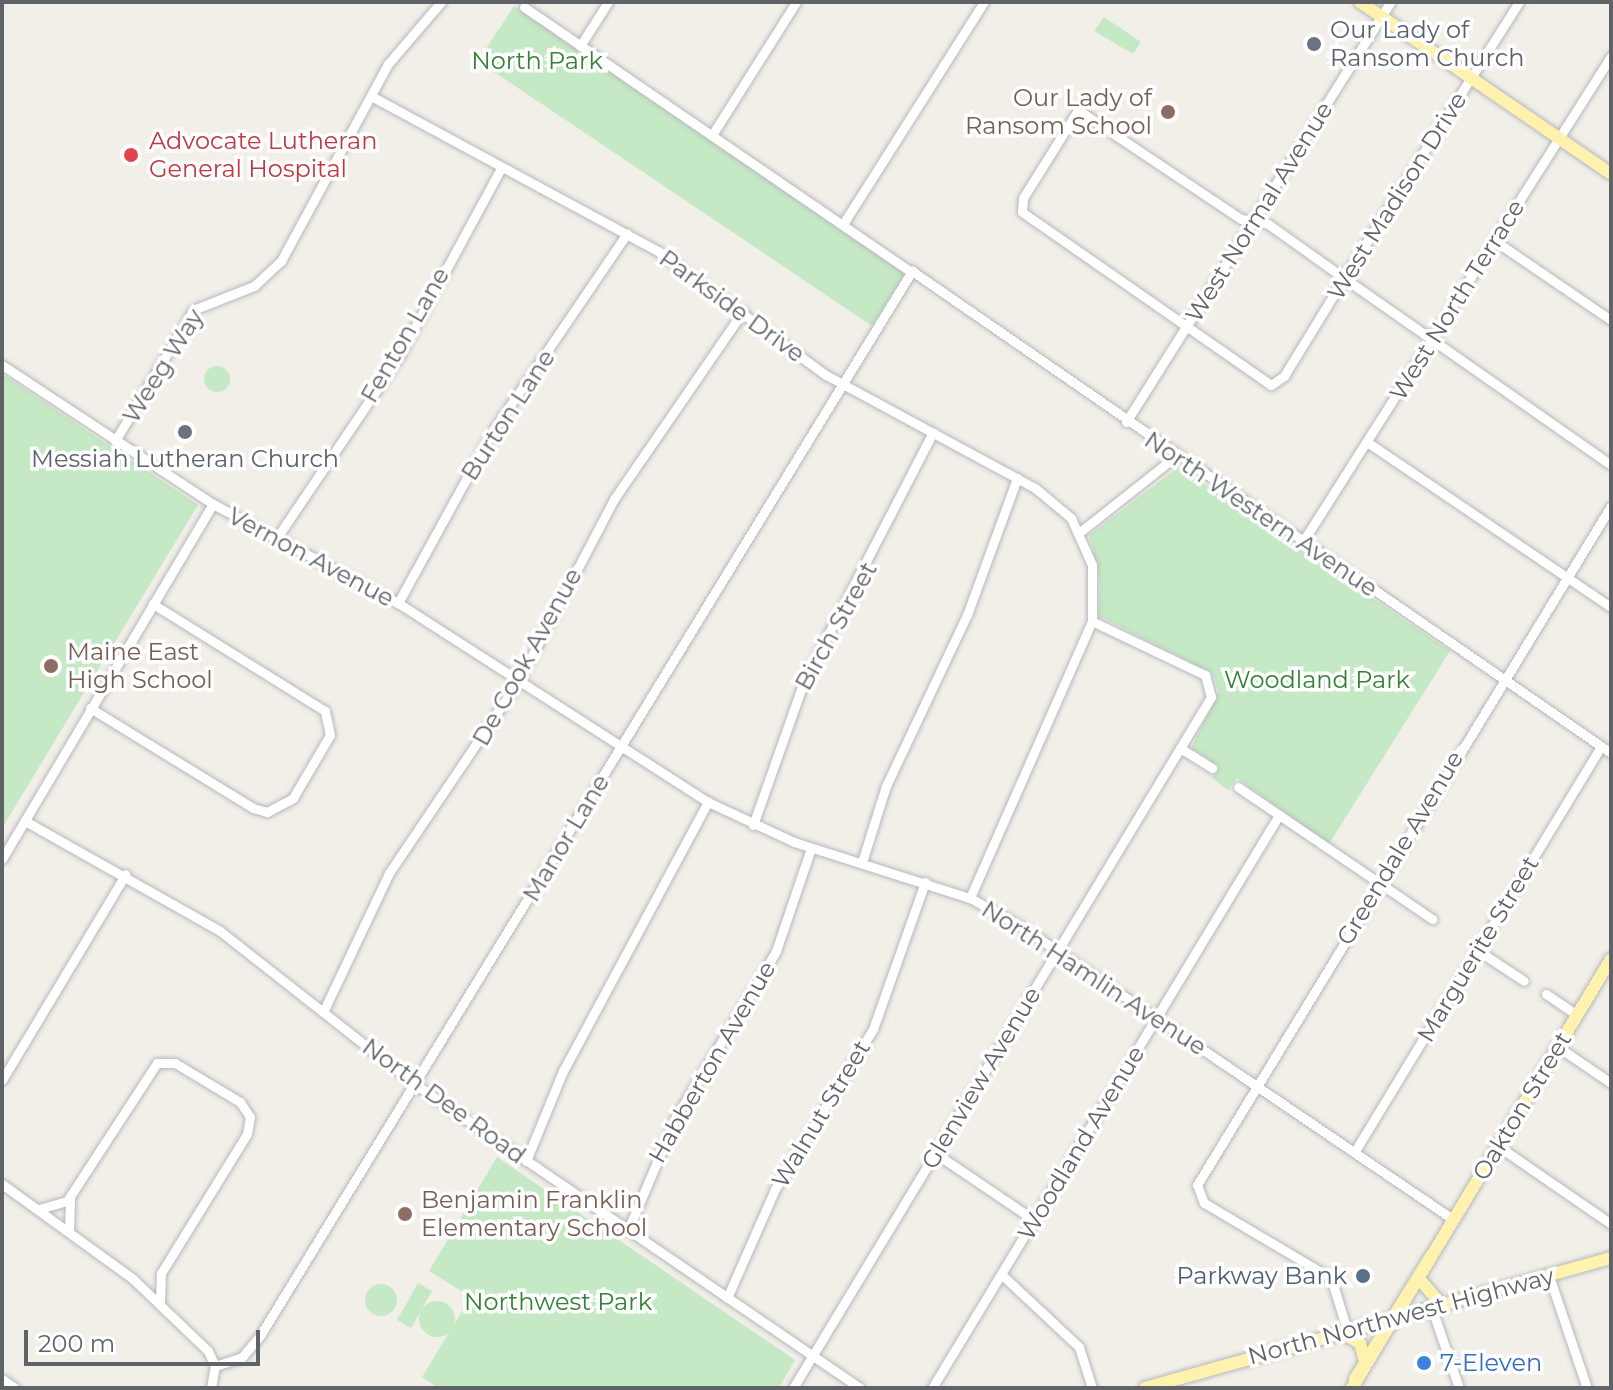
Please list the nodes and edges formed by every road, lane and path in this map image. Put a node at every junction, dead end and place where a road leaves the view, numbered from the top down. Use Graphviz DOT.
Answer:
graph roads {
  1 [pos="441,2"];
  2 [pos="608,2"];
  3 [pos="796,2"];
  4 [pos="984,2"];
  5 [pos="1360,2"];
  6 [pos="1391,2"];
  7 [pos="1519,2"];
  8 [pos="524,7"];
  9 [pos="1382,17"];
  10 [pos="580,46"];
  11 [pos="1611,56"];
  12 [pos="1471,78"];
  13 [pos="371,96"];
  14 [pos="712,135"];
  15 [pos="1559,138"];
  16 [pos="501,168"];
  17 [pos="1611,174"];
  18 [pos="1254,221"];
  19 [pos="843,224"];
  20 [pos="627,233"];
  21 [pos="1495,241"];
  22 [pos="909,270"];
  23 [pos="1344,278"];
  24 [pos="743,311"];
  25 [pos="1611,320"];
  26 [pos="1186,328"];
  27 [pos="1432,340"];
  28 [pos="2,365"];
  29 [pos="841,383"];
  30 [pos="1126,422"];
  31 [pos="933,432"];
  32 [pos="115,441"];
  33 [pos="1367,442"];
  34 [pos="1176,456"];
  35 [pos="1611,465"];
  36 [pos="1017,478"];
  37 [pos="213,504"];
  38 [pos="1611,506"];
  39 [pos="1080,532"];
  40 [pos="276,539"];
  41 [pos="1302,543"];
  42 [pos="1567,577"];
  43 [pos="398,603"];
  44 [pos="153,604"];
  45 [pos="1611,607"];
  46 [pos="1092,621"];
  47 [pos="1502,679"];
  48 [pos="518,682"];
  49 [pos="90,708"];
  50 [pos="1601,746"];
  51 [pos="1180,748"];
  52 [pos="619,750"];
  53 [pos="1611,753"];
  54 [pos="1212,768"];
  55 [pos="1238,787"];
  56 [pos="708,802"];
  57 [pos="1279,815"];
  58 [pos="25,821"];
  59 [pos="753,825"];
  60 [pos="811,848"];
  61 [pos="2,859"];
  62 [pos="862,862"];
  63 [pos="126,874"];
  64 [pos="925,882"];
  65 [pos="1379,884"];
  66 [pos="970,898"];
  67 [pos="1432,919"];
  68 [pos="1059,949"];
  69 [pos="1477,950"];
  70 [pos="1611,959"];
  71 [pos="1524,981"];
  72 [pos="1546,994"];
  73 [pos="324,1010"];
  74 [pos="1577,1015"];
  75 [pos="1157,1017"];
  76 [pos="1558,1047"];
  77 [pos="2,1080"];
  78 [pos="1611,1083"];
  79 [pos="416,1085"];
  80 [pos="1257,1085"];
  81 [pos="1498,1146"];
  82 [pos="1355,1151"];
  83 [pos="935,1153"];
  84 [pos="526,1161"];
  85 [pos="2,1184"];
  86 [pos="73,1191"];
  87 [pos="39,1209"];
  88 [pos="1034,1220"];
  89 [pos="1454,1220"];
  90 [pos="1611,1224"];
  91 [pos="69,1230"];
  92 [pos="628,1230"];
  93 [pos="1433,1253"];
  94 [pos="1611,1258"];
  95 [pos="161,1273"];
  96 [pos="1001,1274"];
  97 [pos="1549,1276"];
  98 [pos="133,1279"];
  99 [pos="1421,1281"];
  100 [pos="727,1298"];
  101 [pos="160,1302"];
  102 [pos="1437,1307"];
  103 [pos="1393,1318"];
  104 [pos="1344,1331"];
  105 [pos="813,1356"];
  106 [pos="1364,1358"];
  107 [pos="215,1366"];
  108 [pos="2,1379"];
  109 [pos="1353,1386"];
  110 [pos="15,1388"];
  111 [pos="211,1388"];
  112 [pos="793,1388"];
  113 [pos="860,1388"];
  114 [pos="932,1388"];
  115 [pos="1092,1388"];
  116 [pos="1145,1388"];
  117 [pos="1459,1388"];
  118 [pos="1587,1388"];
  1 -- 13 [label="street, Weeg Way"];
  2 -- 10 [label="street"];
  3 -- 14 [label="street"];
  4 -- 19 [label="street"];
  5 -- 9 [label="main road"];
  6 -- 9 [label="street, West Normal Avenue"];
  7 -- 12 [label="street, West Madison Drive"];
  8 -- 10 [label="street, North Western Avenue"];
  9 -- 12 [label="main road"];
  9 -- 18 [label="street, West Normal Avenue"];
  10 -- 14 [label="street, North Western Avenue"];
  11 -- 15 [label="street, West North Terrace"];
  12 -- 15 [label="main road"];
  12 -- 23 [label="street, West Madison Drive"];
  13 -- 16 [label="street, Parkside Drive"];
  13 -- 32 [label="street, Weeg Way"];
  14 -- 19 [label="street, North Western Avenue"];
  15 -- 17 [label="main road"];
  15 -- 21 [label="street, West North Terrace"];
  16 -- 20 [label="street, Parkside Drive"];
  16 -- 40 [label="street, Fenton Lane"];
  18 -- 23 [label="street"];
  18 -- 26 [label="street, West Normal Avenue"];
  18 -- 26 [label="street"];
  19 -- 22 [label="street, North Western Avenue"];
  20 -- 24 [label="street, Parkside Drive"];
  20 -- 43 [label="street, Burton Lane"];
  21 -- 25 [label="street"];
  21 -- 27 [label="street, West North Terrace"];
  22 -- 29 [label="street, Manor Lane"];
  22 -- 30 [label="street, North Western Avenue"];
  23 -- 26 [label="street, West Madison Drive"];
  23 -- 27 [label="street"];
  24 -- 29 [label="street, Parkside Drive"];
  24 -- 48 [label="street, De Cook Avenue"];
  26 -- 30 [label="street, West Normal Avenue"];
  27 -- 33 [label="street, West North Terrace"];
  27 -- 35 [label="street"];
  28 -- 32 [label="street, Vernon Avenue"];
  29 -- 31 [label="street, Parkside Drive"];
  29 -- 52 [label="street, Manor Lane"];
  30 -- 34 [label="street, North Western Avenue"];
  31 -- 36 [label="street, Parkside Drive"];
  31 -- 59 [label="street, Birch Street"];
  32 -- 37 [label="street, Vernon Avenue"];
  33 -- 41 [label="street, West North Terrace"];
  33 -- 42 [label="street"];
  34 -- 39 [label="street"];
  34 -- 41 [label="street, North Western Avenue"];
  36 -- 39 [label="street, Parkside Drive"];
  36 -- 62 [label="street"];
  37 -- 40 [label="street, Vernon Avenue"];
  37 -- 44 [label="street"];
  38 -- 42 [label="street, Greendale Avenue"];
  39 -- 46 [label="street"];
  40 -- 43 [label="street, Vernon Avenue"];
  41 -- 47 [label="street, North Western Avenue"];
  42 -- 45 [label="street"];
  42 -- 47 [label="street, Greendale Avenue"];
  43 -- 48 [label="street, Vernon Avenue"];
  44 -- 49 [label="street"];
  44 -- 49 [label="street"];
  46 -- 51 [label="street, Glenview Avenue"];
  46 -- 66 [label="street"];
  47 -- 50 [label="street, North Western Avenue"];
  47 -- 65 [label="street, Greendale Avenue"];
  48 -- 52 [label="street, Vernon Avenue"];
  48 -- 73 [label="street, De Cook Avenue"];
  49 -- 58 [label="street"];
  50 -- 53 [label="street, North Western Avenue"];
  50 -- 69 [label="street, Marguerite Street"];
  51 -- 54 [label="street"];
  51 -- 68 [label="street, Glenview Avenue"];
  52 -- 56 [label="street, North Hamlin Avenue"];
  52 -- 79 [label="street, Manor Lane"];
  55 -- 57 [label="street"];
  56 -- 59 [label="street, North Hamlin Avenue"];
  56 -- 84 [label="street"];
  57 -- 65 [label="street"];
  57 -- 75 [label="street, Woodland Avenue"];
  58 -- 61 [label="street"];
  58 -- 63 [label="street, North Dee Road"];
  59 -- 60 [label="street, North Hamlin Avenue"];
  60 -- 62 [label="street, North Hamlin Avenue"];
  60 -- 92 [label="street, Habberton Avenue"];
  62 -- 64 [label="street, North Hamlin Avenue"];
  63 -- 73 [label="street, North Dee Road"];
  63 -- 77 [label="street"];
  64 -- 66 [label="street, North Hamlin Avenue"];
  64 -- 100 [label="street, Walnut Street"];
  65 -- 67 [label="street"];
  65 -- 80 [label="street, Greendale Avenue"];
  66 -- 68 [label="street, North Hamlin Avenue"];
  68 -- 75 [label="street, North Hamlin Avenue"];
  68 -- 83 [label="street, Glenview Avenue"];
  69 -- 71 [label="street"];
  69 -- 82 [label="street, Marguerite Street"];
  70 -- 74 [label="main road, Oakton Street"];
  72 -- 74 [label="street"];
  73 -- 79 [label="street, North Dee Road"];
  74 -- 76 [label="main road, Oakton Street"];
  75 -- 80 [label="street, North Hamlin Avenue"];
  75 -- 88 [label="street, Woodland Avenue"];
  76 -- 78 [label="street"];
  76 -- 81 [label="main road, Oakton Street"];
  79 -- 84 [label="street, North Dee Road"];
  79 -- 107 [label="street, Manor Lane"];
  80 -- 82 [label="street, North Hamlin Avenue"];
  80 -- 104 [label="street, Greendale Avenue"];
  81 -- 89 [label="main road, Oakton Street"];
  81 -- 90 [label="street"];
  82 -- 89 [label="street, North Hamlin Avenue"];
  83 -- 88 [label="street"];
  83 -- 105 [label="street, Glenview Avenue"];
  84 -- 92 [label="street, North Dee Road"];
  85 -- 87 [label="street"];
  86 -- 87 [label="street"];
  86 -- 91 [label="street"];
  86 -- 95 [label="street"];
  87 -- 91 [label="street"];
  88 -- 96 [label="street, Woodland Avenue"];
  89 -- 93 [label="main road, Oakton Street"];
  91 -- 98 [label="street"];
  92 -- 100 [label="street, North Dee Road"];
  93 -- 99 [label="main road, Oakton Street"];
  93 -- 103 [label="main road, Oakton Street"];
  94 -- 97 [label="main road, North Northwest Highway"];
  95 -- 98 [label="street"];
  95 -- 101 [label="street"];
  96 -- 114 [label="street, Woodland Avenue"];
  96 -- 115 [label="street"];
  97 -- 102 [label="main road, North Northwest Highway"];
  97 -- 118 [label="street"];
  98 -- 101 [label="street"];
  99 -- 102 [label="main road"];
  99 -- 103 [label="main road, Oakton Street"];
  100 -- 105 [label="street, North Dee Road"];
  101 -- 107 [label="street"];
  102 -- 103 [label="main road, North Northwest Highway"];
  102 -- 117 [label="street"];
  103 -- 104 [label="main road, North Northwest Highway"];
  103 -- 106 [label="main road, Oakton Street"];
  103 -- 109 [label="main road, Oakton Street"];
  104 -- 106 [label="main road"];
  104 -- 116 [label="main road, North Northwest Highway"];
  105 -- 112 [label="street, Glenview Avenue"];
  105 -- 113 [label="street, North Dee Road"];
  106 -- 109 [label="main road, Oakton Street"];
  107 -- 111 [label="street"];
  108 -- 110 [label="street"];
}
